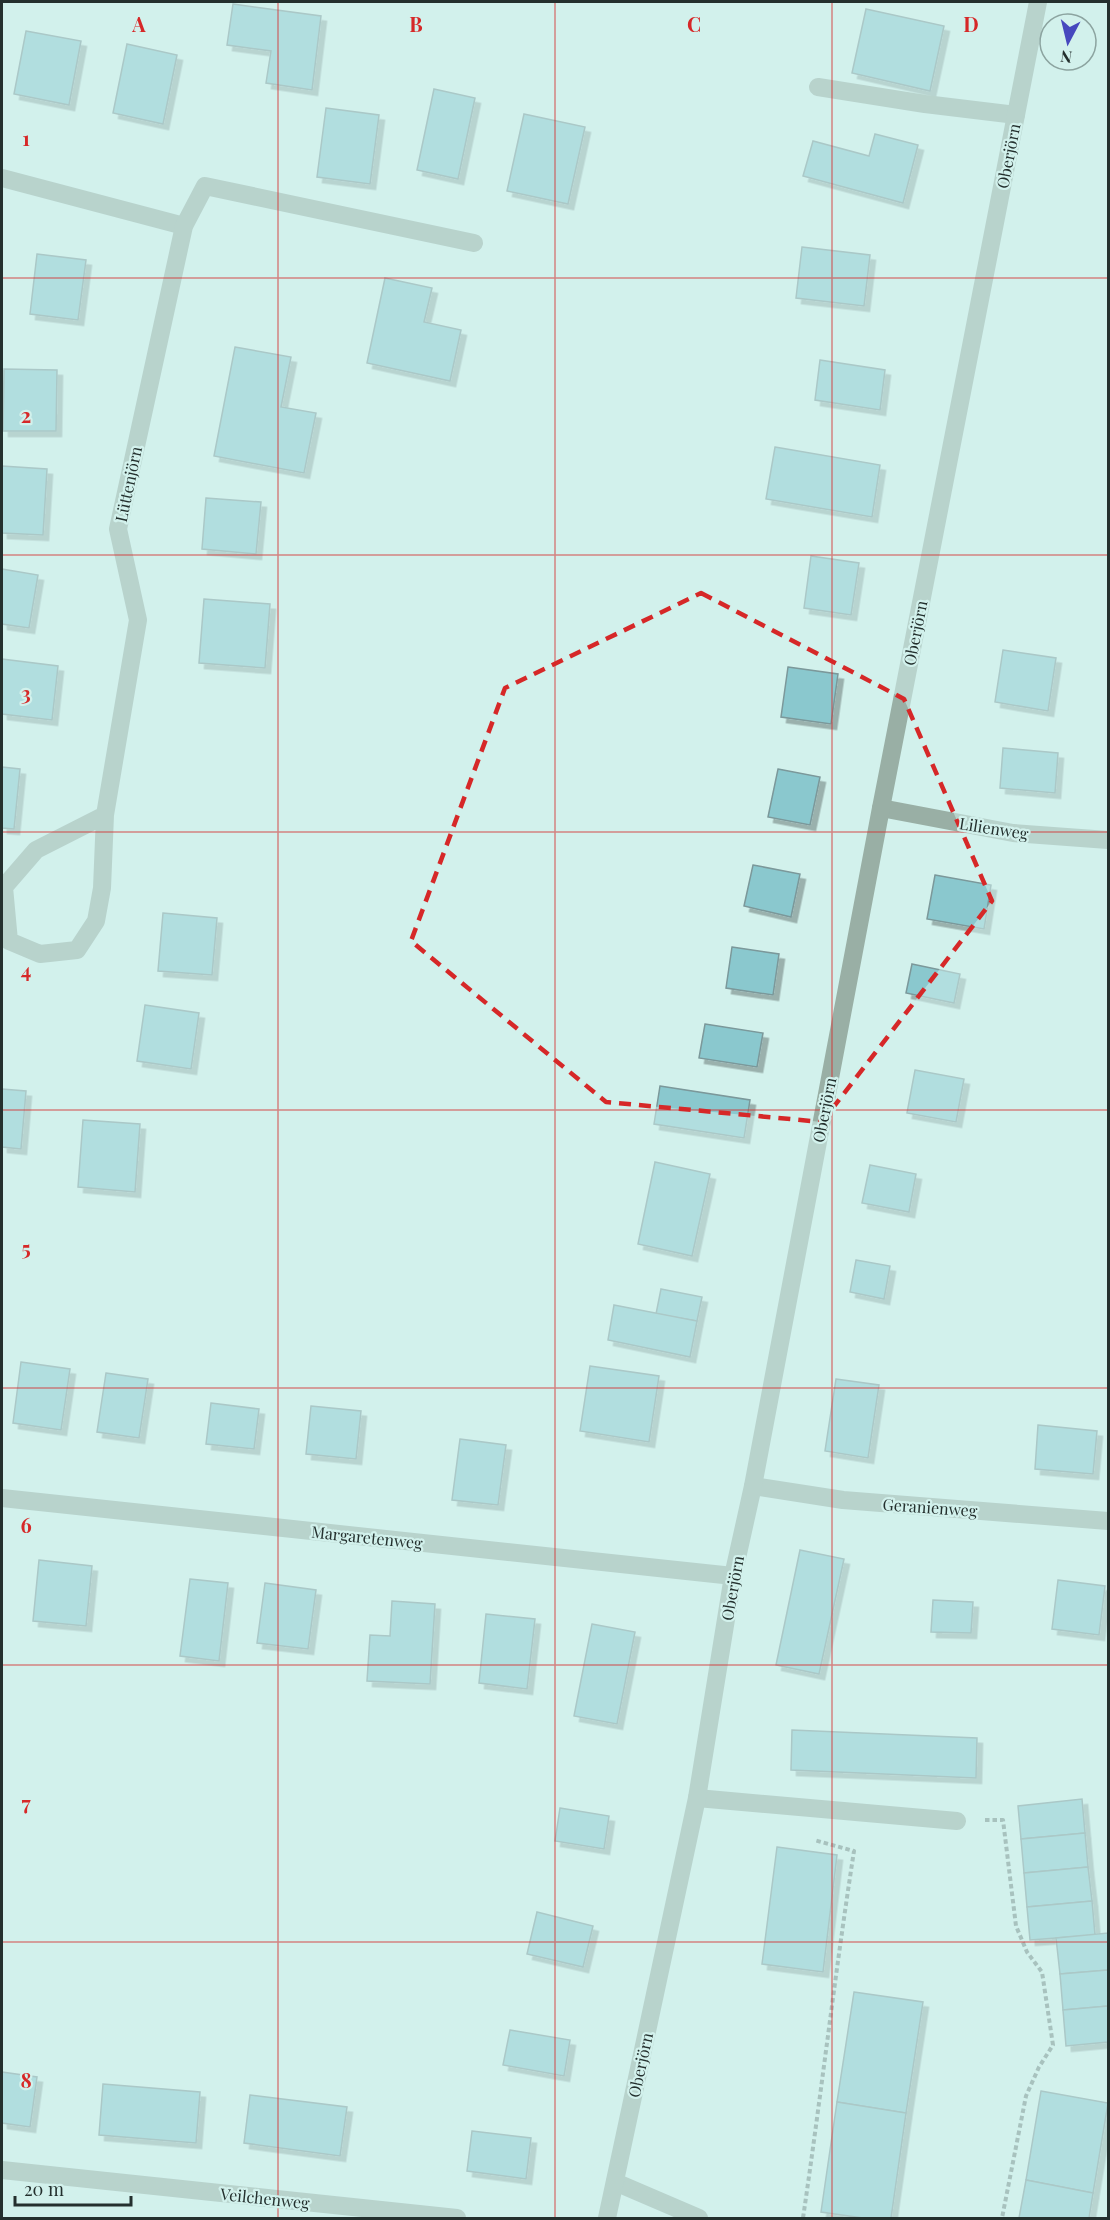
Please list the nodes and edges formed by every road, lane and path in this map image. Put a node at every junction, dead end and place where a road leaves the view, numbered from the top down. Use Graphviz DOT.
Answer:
graph roads {
  1 [pos="1038,2"];
  2 [pos="818,87"];
  3 [pos="1016,115"];
  4 [pos="2,178"];
  5 [pos="184,226"];
  6 [pos="474,243"];
  7 [pos="881,808"];
  8 [pos="105,815"];
  9 [pos="1108,840"];
  10 [pos="5,945"];
  11 [pos="753,1486"];
  12 [pos="2,1497"];
  13 [pos="1108,1521"];
  14 [pos="733,1575"];
  15 [pos="697,1798"];
  16 [pos="957,1821"];
  17 [pos="812,1839"];
  18 [pos="2,2170"];
  19 [pos="615,2182"];
  20 [pos="457,2218"];
  21 [pos="607,2218"];
  22 [pos="699,2218"];
  23 [pos="803,2218"];
  24 [pos="1002,2218"];
  1 -- 3 [label="street, Oberjörn"];
  2 -- 3 [label="street"];
  3 -- 7 [label="street, Oberjörn"];
  4 -- 5 [label="street"];
  5 -- 6 [label="street, Lüttenjörn"];
  5 -- 8 [label="street, Lüttenjörn"];
  7 -- 9 [label="street, Lilienweg"];
  7 -- 11 [label="street, Oberjörn"];
  8 -- 10 [label="street, Lüttenjörn"];
  8 -- 10 [label="street, Lüttenjörn"];
  11 -- 13 [label="street, Geranienweg"];
  11 -- 14 [label="street, Oberjörn"];
  12 -- 14 [label="street, Margaretenweg"];
  14 -- 15 [label="street, Oberjörn"];
  15 -- 16 [label="street"];
  15 -- 19 [label="street, Oberjörn"];
  16 -- 24 [label="path"];
  17 -- 23 [label="path"];
  18 -- 20 [label="street, Veilchenweg"];
  19 -- 21 [label="street, Oberjörn"];
  19 -- 22 [label="street"];
}
